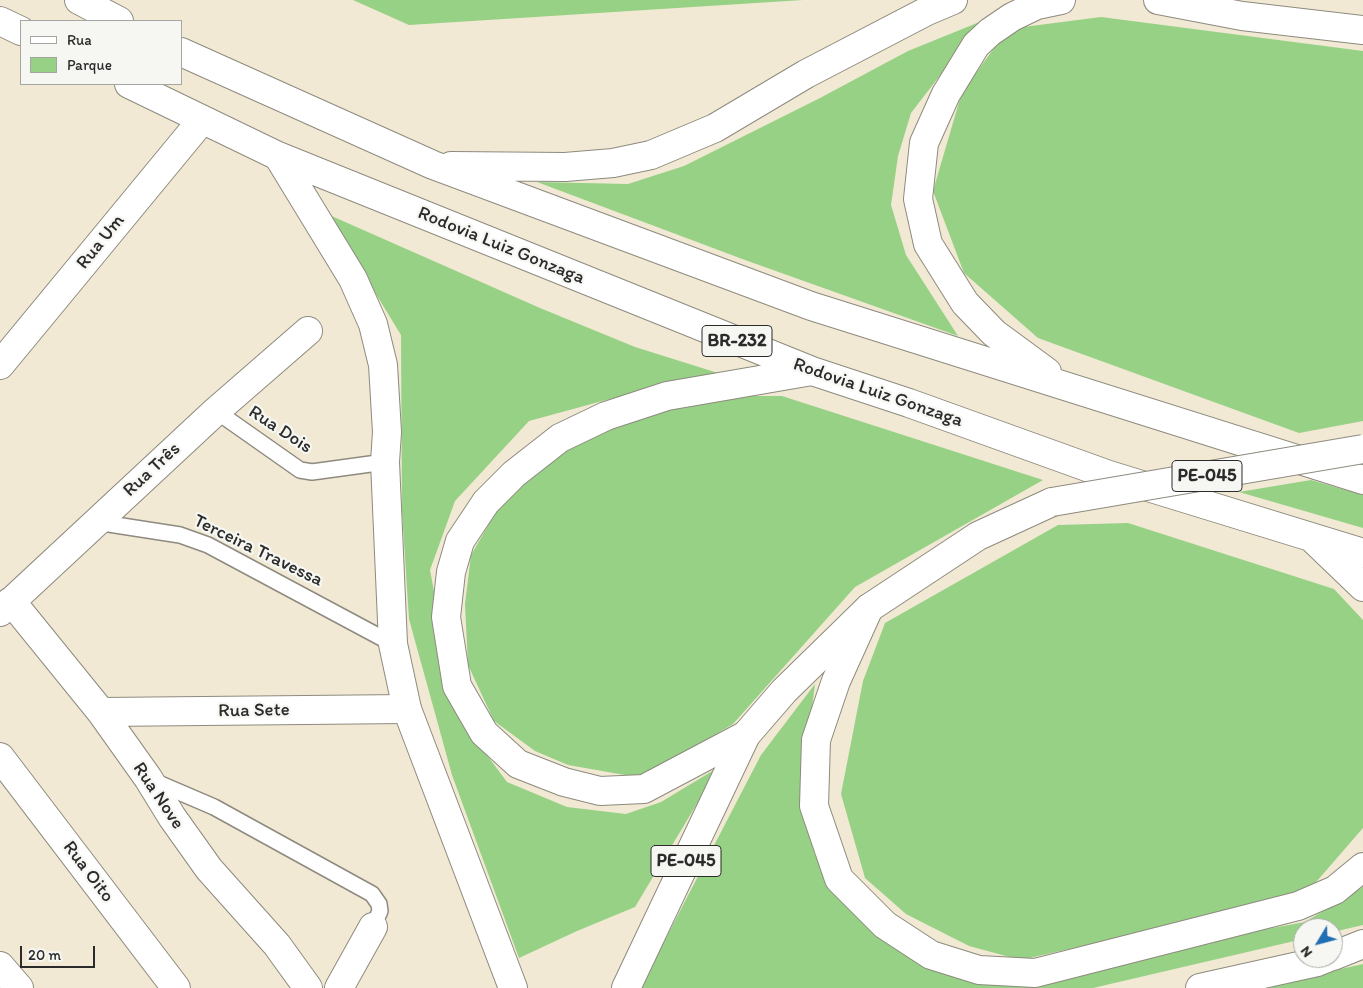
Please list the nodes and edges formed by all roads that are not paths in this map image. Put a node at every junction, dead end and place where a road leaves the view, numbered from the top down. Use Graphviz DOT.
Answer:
graph roads {
  1 [pos="79,0"];
  2 [pos="953,0"];
  3 [pos="1061,0"];
  4 [pos="1158,0"];
  5 [pos="116,20"];
  6 [pos="0,21"];
  7 [pos="1363,30"];
  8 [pos="20,31"];
  9 [pos="182,52"];
  10 [pos="131,85"];
  11 [pos="202,120"];
  12 [pos="278,156"];
  13 [pos="433,165"];
  14 [pos="308,331"];
  15 [pos="0,365"];
  16 [pos="812,371"];
  17 [pos="1064,385"];
  18 [pos="216,411"];
  19 [pos="1363,449"];
  20 [pos="386,462"];
  21 [pos="1363,480"];
  22 [pos="96,522"];
  23 [pos="1311,537"];
  24 [pos="1363,553"];
  25 [pos="1363,586"];
  26 [pos="6,606"];
  27 [pos="869,608"];
  28 [pos="393,644"];
  29 [pos="406,709"];
  30 [pos="101,712"];
  31 [pos="746,734"];
  32 [pos="0,757"];
  33 [pos="148,778"];
  34 [pos="1363,868"];
  35 [pos="373,927"];
  36 [pos="1363,944"];
  37 [pos="1343,952"];
  38 [pos="0,966"];
  39 [pos="1293,967"];
  40 [pos="19,988"];
  41 [pos="176,988"];
  42 [pos="308,988"];
  43 [pos="339,988"];
  44 [pos="514,988"];
  45 [pos="626,988"];
  46 [pos="1200,988"];
  1 -- 5 [label="main road"];
  2 -- 13 [label="main road"];
  3 -- 17 [label="main road"];
  4 -- 7 [label="main road"];
  6 -- 8 [label="main road"];
  9 -- 13 [label="main road"];
  10 -- 11 [label="main road, Rodovia Luiz Gonzaga / BR-232"];
  11 -- 12 [label="main road, Rodovia Luiz Gonzaga / BR-232"];
  11 -- 15 [label="main road, Rua Um"];
  12 -- 16 [label="main road, Rodovia Luiz Gonzaga / BR-232"];
  12 -- 20 [label="main road"];
  13 -- 17 [label="main road"];
  14 -- 18 [label="main road, Rua Três"];
  16 -- 23 [label="main road, Rodovia Luiz Gonzaga / BR-232"];
  16 -- 31 [label="main road"];
  17 -- 21 [label="main road"];
  18 -- 20 [label="lane, Rua Dois"];
  18 -- 22 [label="main road, Rua Três"];
  19 -- 27 [label="main road, PE-045, bridge"];
  20 -- 28 [label="main road"];
  22 -- 26 [label="main road, Rua Três"];
  22 -- 28 [label="lane, Terceira Travessa"];
  23 -- 24 [label="main road, Rodovia Luiz Gonzaga / BR-232"];
  23 -- 25 [label="main road"];
  26 -- 30 [label="main road, Rua Nove"];
  27 -- 31 [label="main road, PE-045"];
  27 -- 34 [label="main road"];
  28 -- 29 [label="main road"];
  29 -- 30 [label="main road, Rua Sete"];
  29 -- 44 [label="main road"];
  30 -- 33 [label="main road, Rua Nove"];
  31 -- 45 [label="main road, PE-045"];
  32 -- 41 [label="main road, Rua Oito"];
  33 -- 35 [label="lane"];
  33 -- 42 [label="main road, Rua Nove"];
  35 -- 43 [label="main road"];
  36 -- 37 [label="main road"];
  38 -- 40 [label="main road"];
  39 -- 46 [label="main road"];
}
